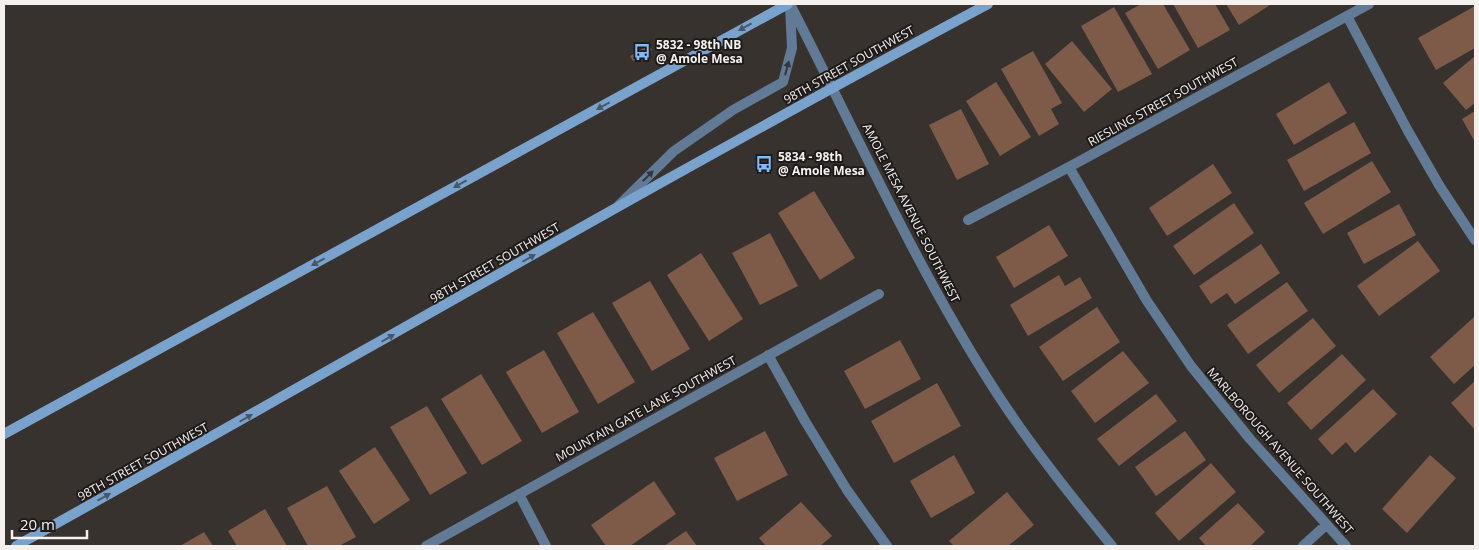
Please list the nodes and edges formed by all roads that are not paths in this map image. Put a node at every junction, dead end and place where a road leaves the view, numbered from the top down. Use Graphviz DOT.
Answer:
graph roads {
  1 [pos="789,4"];
  2 [pos="988,4"];
  3 [pos="1370,4"];
  4 [pos="1347,16"];
  5 [pos="833,87"];
  6 [pos="1069,167"];
  7 [pos="613,210"];
  8 [pos="968,220"];
  9 [pos="1475,240"];
  10 [pos="879,294"];
  11 [pos="768,355"];
  12 [pos="4,434"];
  13 [pos="519,494"];
  14 [pos="1326,525"];
  15 [pos="16,546"];
  16 [pos="426,546"];
  17 [pos="546,546"];
  18 [pos="887,546"];
  19 [pos="1112,546"];
  20 [pos="1303,546"];
  21 [pos="1346,546"];
  1 -- 5 [label="street, AMOLE MESA AVENUE SOUTHWEST"];
  7 -- 1 [label="street, one-way"];
  1 -- 12 [label="main road, one-way"];
  2 -- 5 [label="main road, 98TH STREET SOUTHWEST"];
  3 -- 4 [label="street, RIESLING STREET SOUTHWEST"];
  4 -- 6 [label="street, RIESLING STREET SOUTHWEST"];
  4 -- 9 [label="street"];
  5 -- 7 [label="main road, 98TH STREET SOUTHWEST"];
  5 -- 19 [label="street, AMOLE MESA AVENUE SOUTHWEST"];
  6 -- 8 [label="street, RIESLING STREET SOUTHWEST"];
  6 -- 14 [label="street, MARLBOROUGH AVENUE SOUTHWEST"];
  15 -- 7 [label="main road, 98TH STREET SOUTHWEST, one-way"];
  10 -- 11 [label="street, MOUNTAIN GATE LANE SOUTHWEST"];
  11 -- 13 [label="street, MOUNTAIN GATE LANE SOUTHWEST"];
  11 -- 18 [label="street"];
  13 -- 16 [label="street, MOUNTAIN GATE LANE SOUTHWEST"];
  13 -- 17 [label="street"];
  14 -- 20 [label="street"];
  14 -- 21 [label="street, MARLBOROUGH AVENUE SOUTHWEST"];
}
